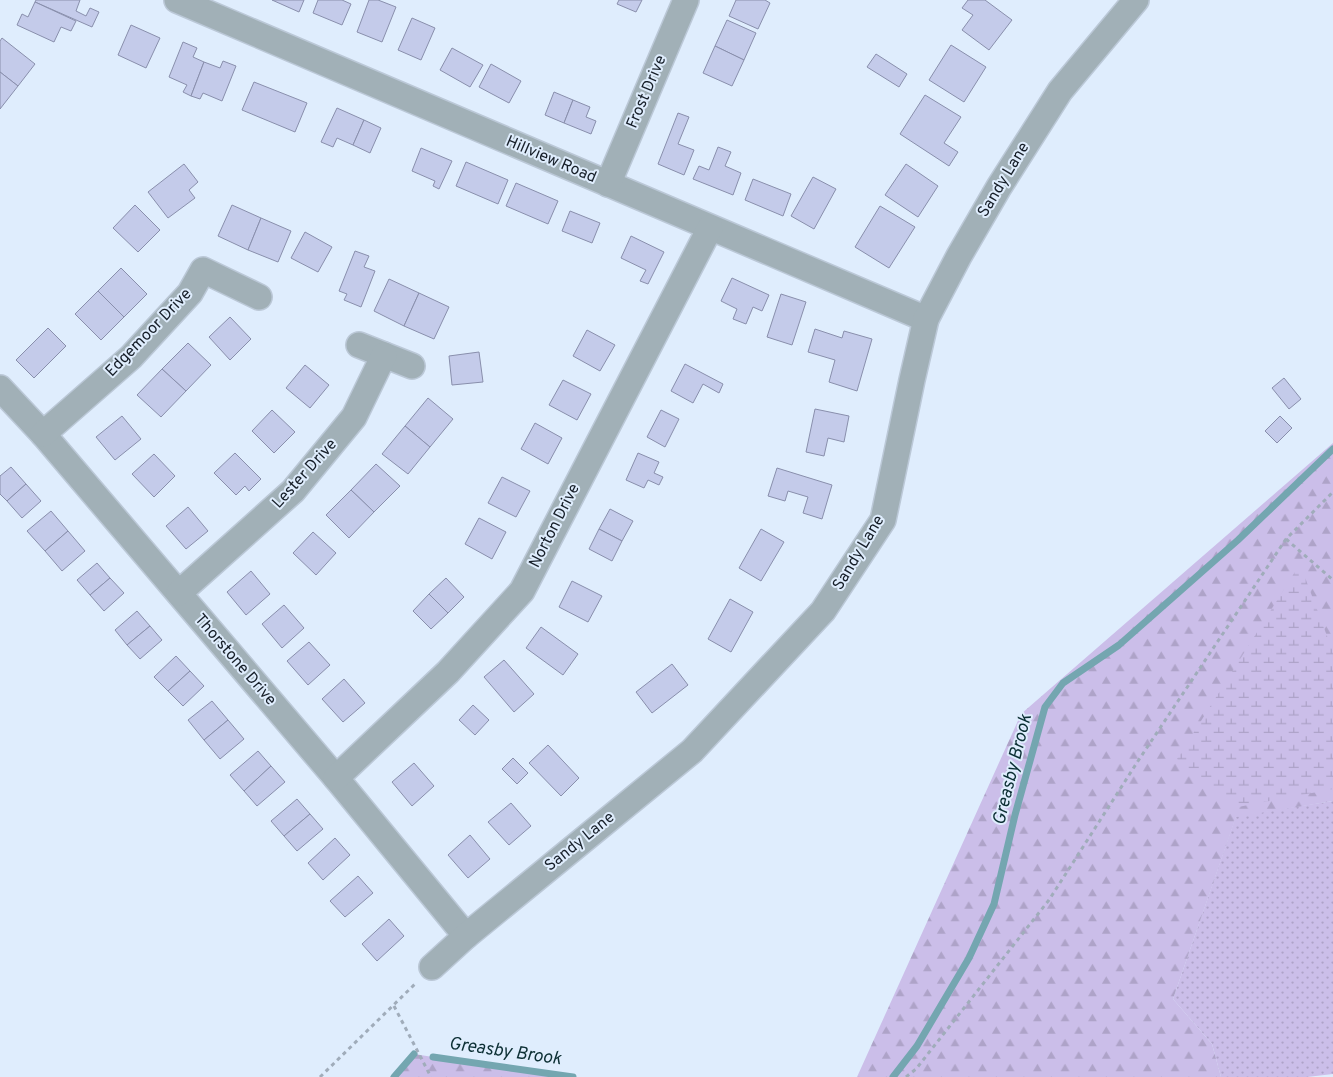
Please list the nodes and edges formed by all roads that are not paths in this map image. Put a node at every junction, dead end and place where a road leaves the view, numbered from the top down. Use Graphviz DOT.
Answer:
graph roads {
  1 [pos="177,0"];
  2 [pos="686,0"];
  3 [pos="1136,0"];
  4 [pos="608,184"];
  5 [pos="710,228"];
  6 [pos="259,297"];
  7 [pos="926,319"];
  8 [pos="359,345"];
  9 [pos="384,355"];
  10 [pos="412,366"];
  11 [pos="0,388"];
  12 [pos="43,434"];
  13 [pos="179,593"];
  14 [pos="336,778"];
  15 [pos="466,936"];
  16 [pos="432,967"];
  1 -- 4 [label="street, Hillview Road"];
  2 -- 4 [label="street, Frost Drive"];
  3 -- 7 [label="street, Sandy Lane"];
  4 -- 5 [label="street, Hillview Road"];
  5 -- 7 [label="street, Hillview Road"];
  5 -- 14 [label="street, Norton Drive"];
  6 -- 12 [label="street, Edgemoor Drive"];
  7 -- 15 [label="street, Sandy Lane"];
  8 -- 9 [label="street"];
  9 -- 10 [label="street"];
  9 -- 13 [label="street, Lester Drive"];
  11 -- 12 [label="street, Thorstone Drive"];
  12 -- 13 [label="street, Thorstone Drive"];
  13 -- 14 [label="street, Thorstone Drive"];
  14 -- 15 [label="street, Thorstone Drive"];
  15 -- 16 [label="street, Sandy Lane"];
}
